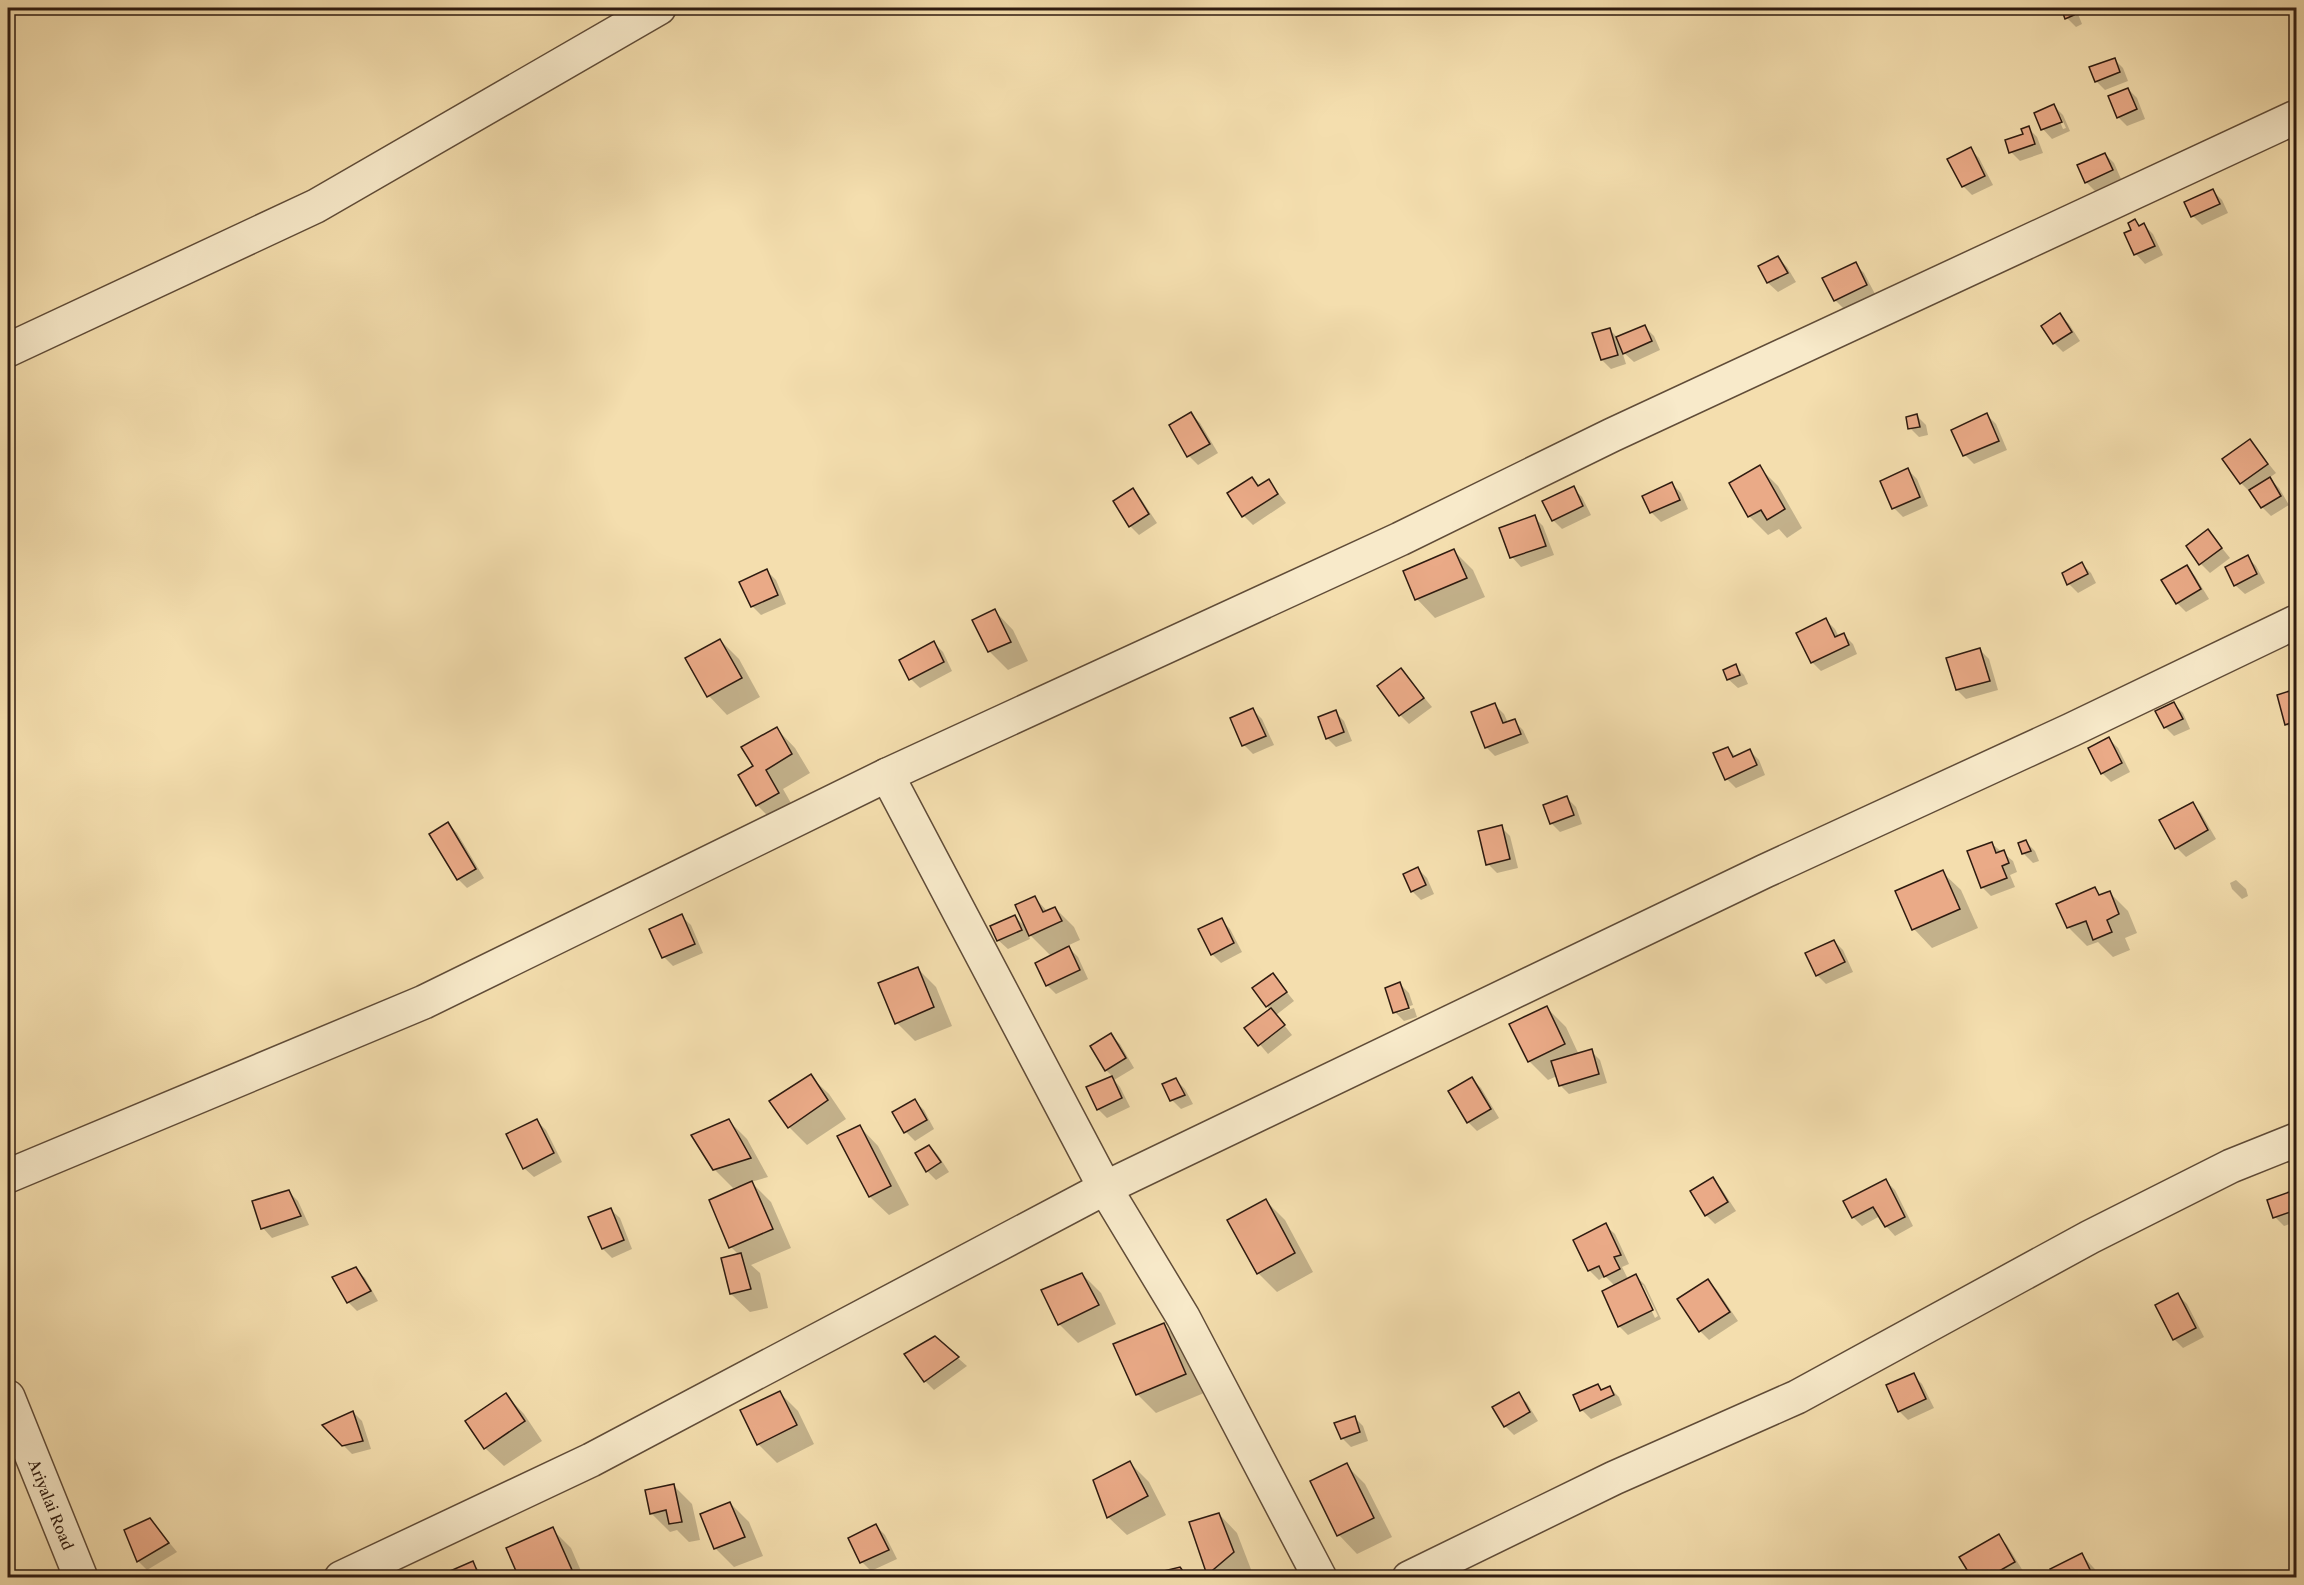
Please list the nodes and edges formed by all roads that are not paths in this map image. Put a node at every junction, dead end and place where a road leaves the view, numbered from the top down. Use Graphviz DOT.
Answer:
graph roads {
  1 [pos="659,8"];
  2 [pos="2296,117"];
  3 [pos="8,350"];
  4 [pos="2296,622"];
  5 [pos="887,775"];
  6 [pos="2296,1140"];
  7 [pos="8,1176"];
  8 [pos="1105,1188"];
  9 [pos="8,1397"];
  10 [pos="81,1578"];
  11 [pos="341,1578"];
  12 [pos="1320,1578"];
  13 [pos="1409,1578"];
  1 -- 3 [label="street"];
  2 -- 5 [label="street"];
  4 -- 8 [label="street"];
  5 -- 7 [label="street"];
  5 -- 8 [label="street"];
  6 -- 13 [label="street"];
  8 -- 11 [label="street"];
  8 -- 12 [label="street"];
  9 -- 10 [label="street, Ariyalai Road"];
}
